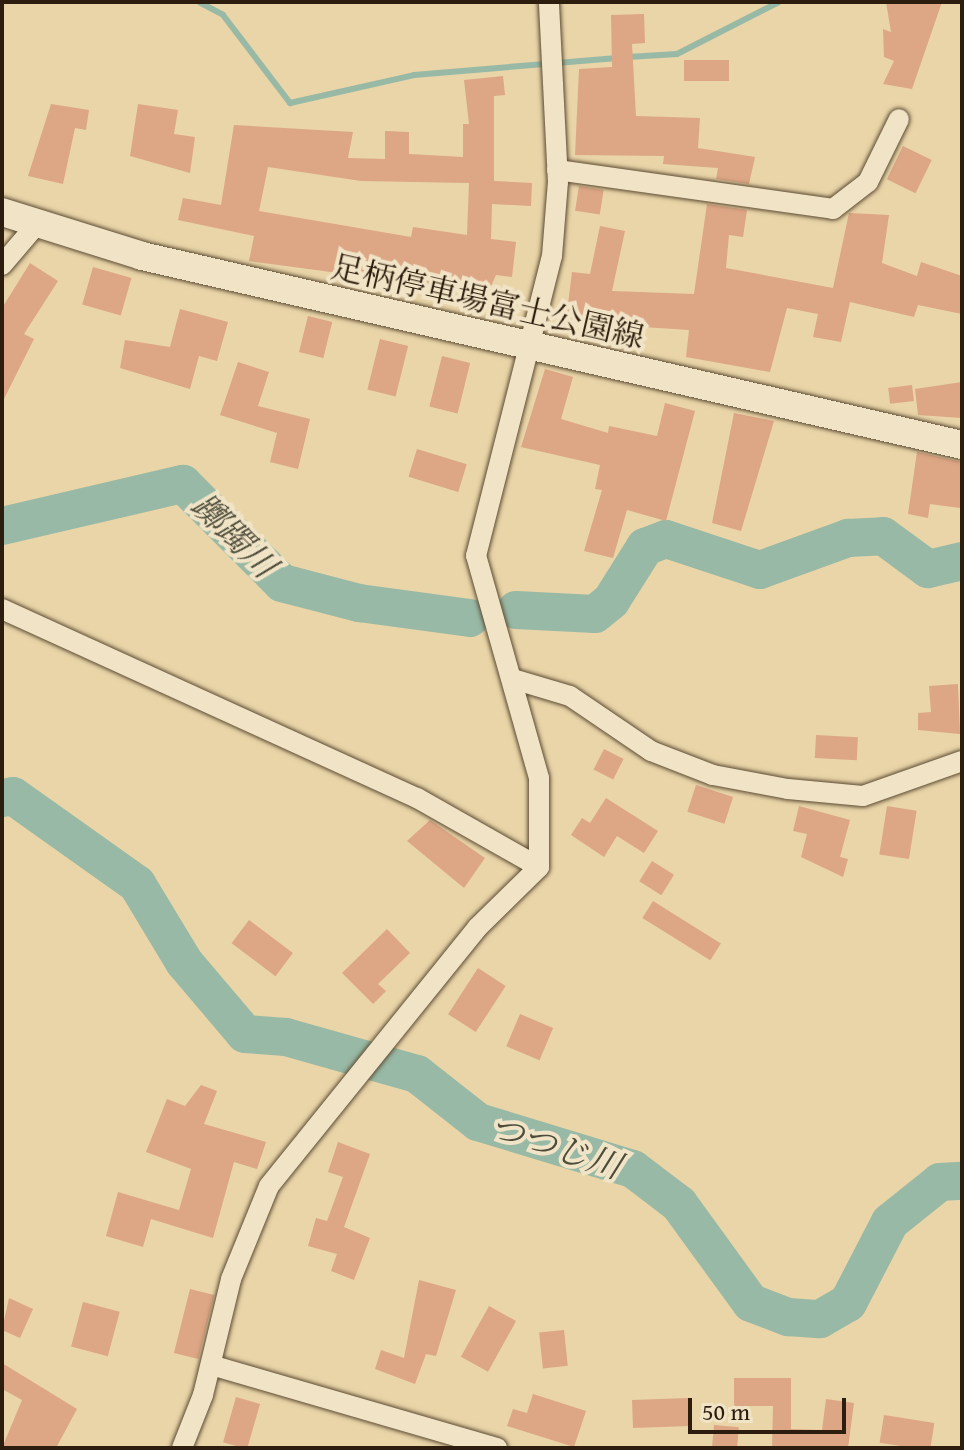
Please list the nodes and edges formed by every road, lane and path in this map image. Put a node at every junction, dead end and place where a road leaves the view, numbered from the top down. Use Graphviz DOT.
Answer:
graph roads {
  1 [pos="549,2"];
  2 [pos="899,119"];
  3 [pos="557,170"];
  4 [pos="2,212"];
  5 [pos="36,225"];
  6 [pos="2,265"];
  7 [pos="531,348"];
  8 [pos="962,445"];
  9 [pos="2,609"];
  10 [pos="513,679"];
  11 [pos="962,761"];
  12 [pos="539,867"];
  13 [pos="211,1365"];
  14 [pos="182,1448"];
  15 [pos="497,1448"];
  1 -- 3 [label="street"];
  2 -- 3 [label="street"];
  3 -- 7 [label="street"];
  4 -- 5 [label="main road, 足柄停車場富士公園線"];
  5 -- 6 [label="street"];
  5 -- 7 [label="main road, 足柄停車場富士公園線"];
  7 -- 8 [label="main road, 足柄停車場富士公園線"];
  7 -- 10 [label="street"];
  9 -- 12 [label="street"];
  10 -- 11 [label="street"];
  10 -- 12 [label="street"];
  12 -- 13 [label="street"];
  13 -- 14 [label="street"];
  13 -- 15 [label="street"];
}
